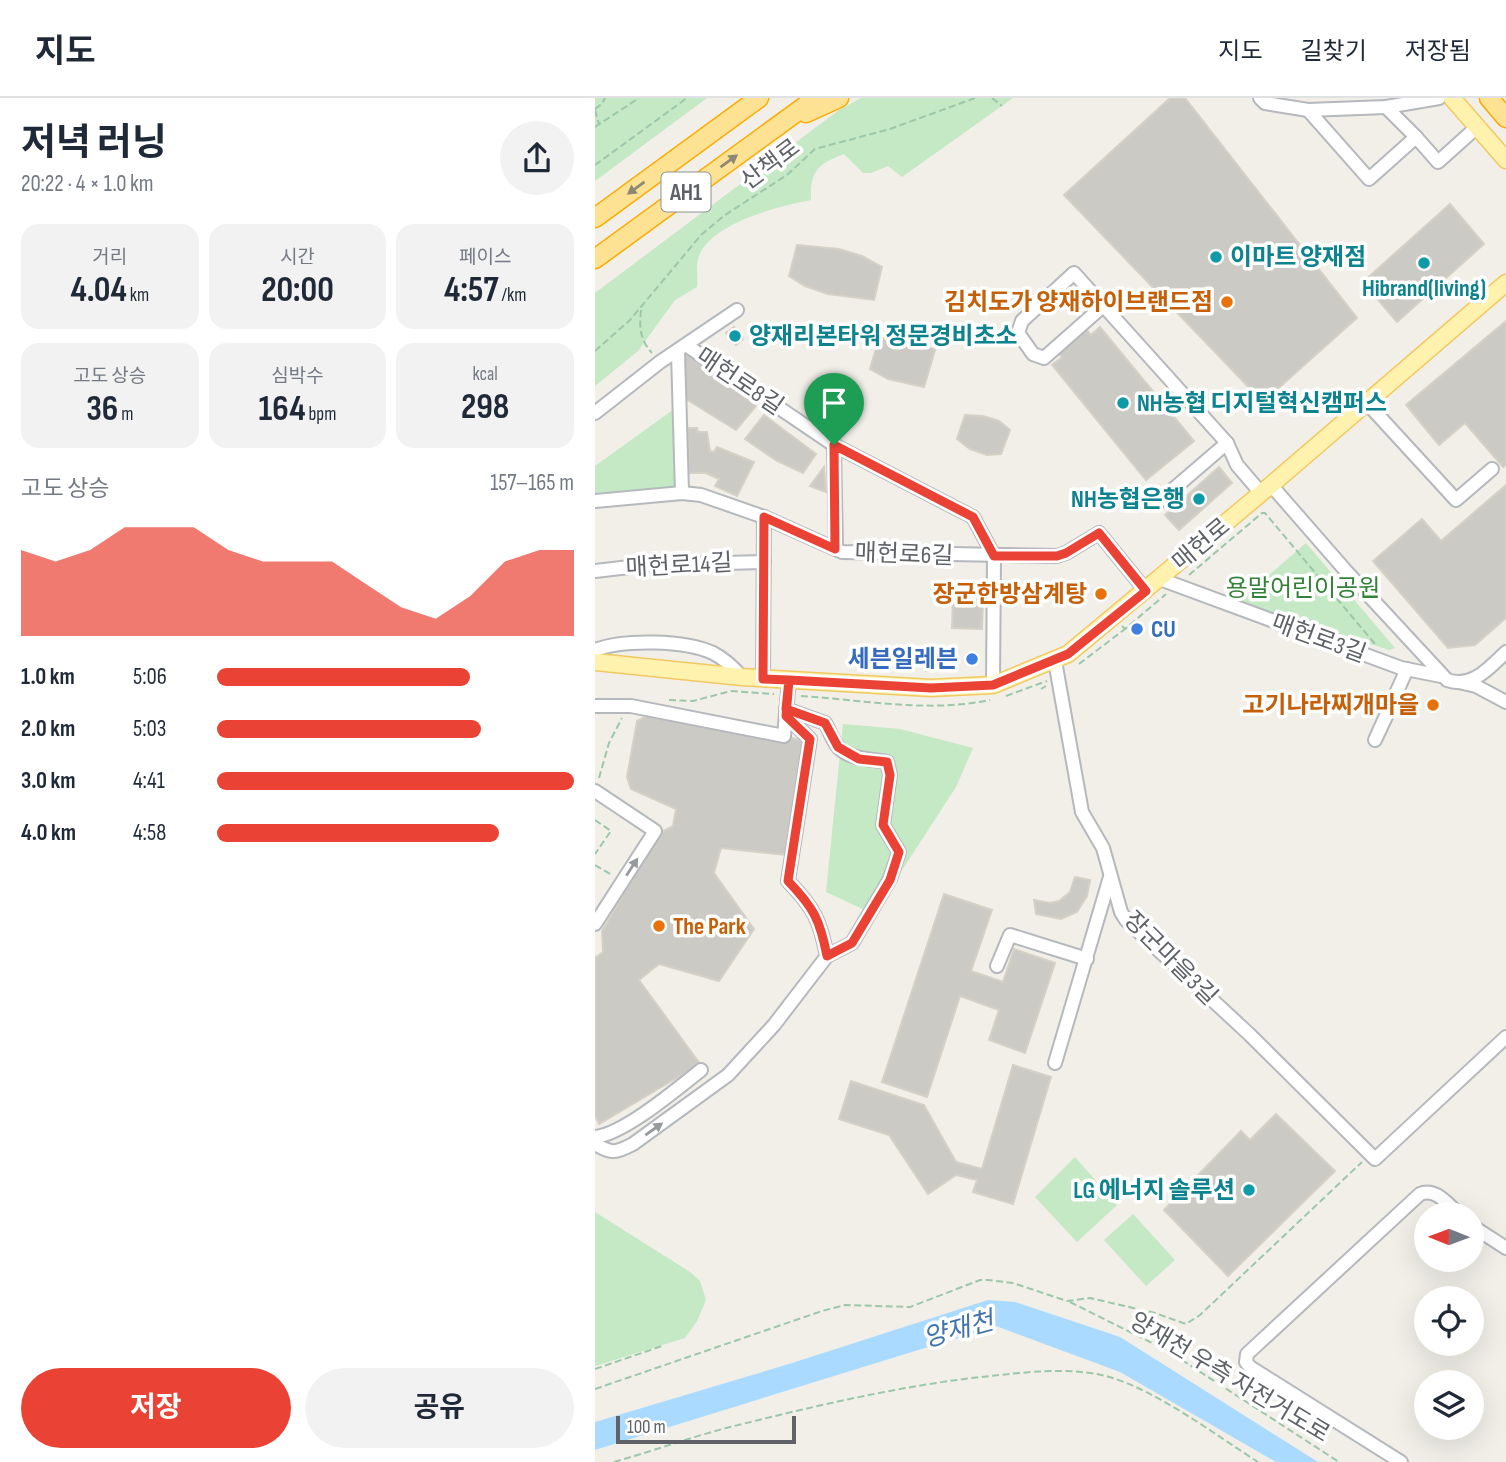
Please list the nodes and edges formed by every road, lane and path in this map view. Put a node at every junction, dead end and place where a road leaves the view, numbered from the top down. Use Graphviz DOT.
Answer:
graph roads {
  1 [pos="605,98"];
  2 [pos="639,98"];
  3 [pos="687,98"];
  4 [pos="816,98"];
  5 [pos="839,98"];
  6 [pos="975,98"];
  7 [pos="992,98"];
  8 [pos="1261,98"];
  9 [pos="1439,98"];
  10 [pos="1452,98"];
  11 [pos="1489,98"];
  12 [pos="755,100"];
  13 [pos="1002,106"];
  14 [pos="1386,107"];
  15 [pos="595,110"];
  16 [pos="1308,110"];
  17 [pos="1506,118"];
  18 [pos="599,125"];
  19 [pos="777,126"];
  20 [pos="595,127"];
  21 [pos="1477,127"];
  22 [pos="1416,137"];
  23 [pos="1506,160"];
  24 [pos="595,164"];
  25 [pos="595,218"];
  26 [pos="595,259"];
  27 [pos="1506,283"];
  28 [pos="1103,306"];
  29 [pos="641,307"];
  30 [pos="737,310"];
  31 [pos="682,348"];
  32 [pos="595,351"];
  33 [pos="660,362"];
  34 [pos="1366,402"];
  35 [pos="595,413"];
  36 [pos="1227,443"];
  37 [pos="834,445"];
  38 [pos="1492,469"];
  39 [pos="1266,489"];
  40 [pos="682,493"];
  41 [pos="595,500"];
  42 [pos="1156,504"];
  43 [pos="764,517"];
  44 [pos="835,549"];
  45 [pos="994,556"];
  46 [pos="764,562"];
  47 [pos="595,570"];
  48 [pos="1160,579"];
  49 [pos="1176,586"];
  50 [pos="1146,591"];
  51 [pos="1118,621"];
  52 [pos="1378,647"];
  53 [pos="595,650"];
  54 [pos="1506,652"];
  55 [pos="1055,661"];
  56 [pos="595,662"];
  57 [pos="1407,669"];
  58 [pos="1441,676"];
  59 [pos="742,677"];
  60 [pos="763,679"];
  61 [pos="789,680"];
  62 [pos="1464,683"];
  63 [pos="1051,684"];
  64 [pos="993,685"];
  65 [pos="1041,689"];
  66 [pos="1506,702"];
  67 [pos="595,706"];
  68 [pos="631,706"];
  69 [pos="786,713"];
  70 [pos="1375,740"];
  71 [pos="595,785"];
  72 [pos="595,792"];
  73 [pos="595,820"];
  74 [pos="595,854"];
  75 [pos="595,864"];
  76 [pos="1111,873"];
  77 [pos="622,882"];
  78 [pos="595,924"];
  79 [pos="827,956"];
  80 [pos="1087,959"];
  81 [pos="997,966"];
  82 [pos="1506,1037"];
  83 [pos="1055,1063"];
  84 [pos="701,1070"];
  85 [pos="595,1137"];
  86 [pos="595,1144"];
  87 [pos="1373,1157"];
  88 [pos="1445,1202"];
  89 [pos="1484,1234"];
  90 [pos="1506,1248"];
  91 [pos="1067,1301"];
  92 [pos="662,1346"];
  93 [pos="595,1369"];
  94 [pos="595,1389"];
  95 [pos="614,1462"];
  96 [pos="1258,1462"];
  97 [pos="1339,1462"];
  98 [pos="1401,1462"];
  1 -- 15 [label="path"];
  2 -- 18 [label="path"];
  3 -- 24 [label="path"];
  4 -- 19 [label="highway, AH1"];
  5 -- 19 [label="highway"];
  6 -- 29 [label="path, 산책로"];
  7 -- 13 [label="path"];
  8 -- 16 [label="street"];
  9 -- 14 [label="street"];
  10 -- 21 [label="main road"];
  11 -- 17 [label="highway"];
  12 -- 25 [label="highway, AH1, one-way"];
  14 -- 16 [label="street"];
  14 -- 22 [label="street"];
  15 -- 18 [label="path"];
  16 -- 22 [label="street"];
  18 -- 20 [label="path"];
  26 -- 19 [label="highway, AH1, one-way"];
  21 -- 22 [label="street"];
  21 -- 23 [label="main road"];
  27 -- 34 [label="main road, 매헌로"];
  28 -- 28 [label="street"];
  28 -- 36 [label="street"];
  29 -- 32 [label="path, 산책로"];
  29 -- 33 [label="path"];
  30 -- 31 [label="street"];
  31 -- 33 [label="street"];
  31 -- 37 [label="street, 매헌로8길"];
  31 -- 40 [label="street"];
  33 -- 35 [label="street"];
  34 -- 38 [label="street"];
  34 -- 39 [label="main road, 매헌로"];
  36 -- 39 [label="street"];
  36 -- 42 [label="street"];
  37 -- 44 [label="street"];
  37 -- 45 [label="street, 매헌로8길"];
  39 -- 48 [label="main road, 매헌로"];
  39 -- 58 [label="street"];
  40 -- 41 [label="street, 매헌로6길"];
  40 -- 43 [label="street, 매헌로6길"];
  43 -- 44 [label="street, 매헌로6길"];
  43 -- 46 [label="street"];
  44 -- 45 [label="street, 매헌로6길"];
  45 -- 50 [label="street, 매헌로6길"];
  45 -- 64 [label="street, 매헌로8길"];
  46 -- 47 [label="street, 매헌로14길"];
  46 -- 60 [label="street"];
  48 -- 49 [label="street, 매헌로3길"];
  48 -- 50 [label="main road, 매헌로"];
  49 -- 51 [label="path"];
  49 -- 52 [label="path"];
  49 -- 57 [label="street, 매헌로3길"];
  50 -- 55 [label="main road, 매헌로"];
  53 -- 59 [label="street"];
  54 -- 62 [label="street"];
  55 -- 64 [label="main road, 매헌로"];
  55 -- 76 [label="street, 장군마을3길"];
  56 -- 59 [label="main road, 매헌로"];
  57 -- 58 [label="street, 매헌로3길"];
  57 -- 70 [label="street"];
  58 -- 62 [label="street, 매헌로3길"];
  59 -- 60 [label="main road, 매헌로"];
  60 -- 61 [label="main road, 매헌로"];
  61 -- 64 [label="main road, 매헌로"];
  61 -- 69 [label="street"];
  62 -- 66 [label="street"];
  63 -- 65 [label="path"];
  67 -- 68 [label="street"];
  68 -- 69 [label="street"];
  68 -- 71 [label="path"];
  69 -- 79 [label="street"];
  69 -- 79 [label="street"];
  77 -- 72 [label="street, one-way"];
  73 -- 74 [label="path"];
  75 -- 77 [label="path"];
  76 -- 80 [label="street"];
  76 -- 87 [label="street, 장군마을3길"];
  77 -- 78 [label="street"];
  86 -- 79 [label="street, one-way"];
  80 -- 81 [label="street"];
  80 -- 83 [label="street"];
  82 -- 87 [label="street"];
  84 -- 85 [label="street"];
  87 -- 91 [label="path"];
  88 -- 98 [label="street"];
  89 -- 90 [label="street"];
  91 -- 94 [label="path"];
  91 -- 97 [label="path, 양재천 우측 자전거도로"];
  92 -- 93 [label="path"];
  95 -- 96 [label="path"];
}
